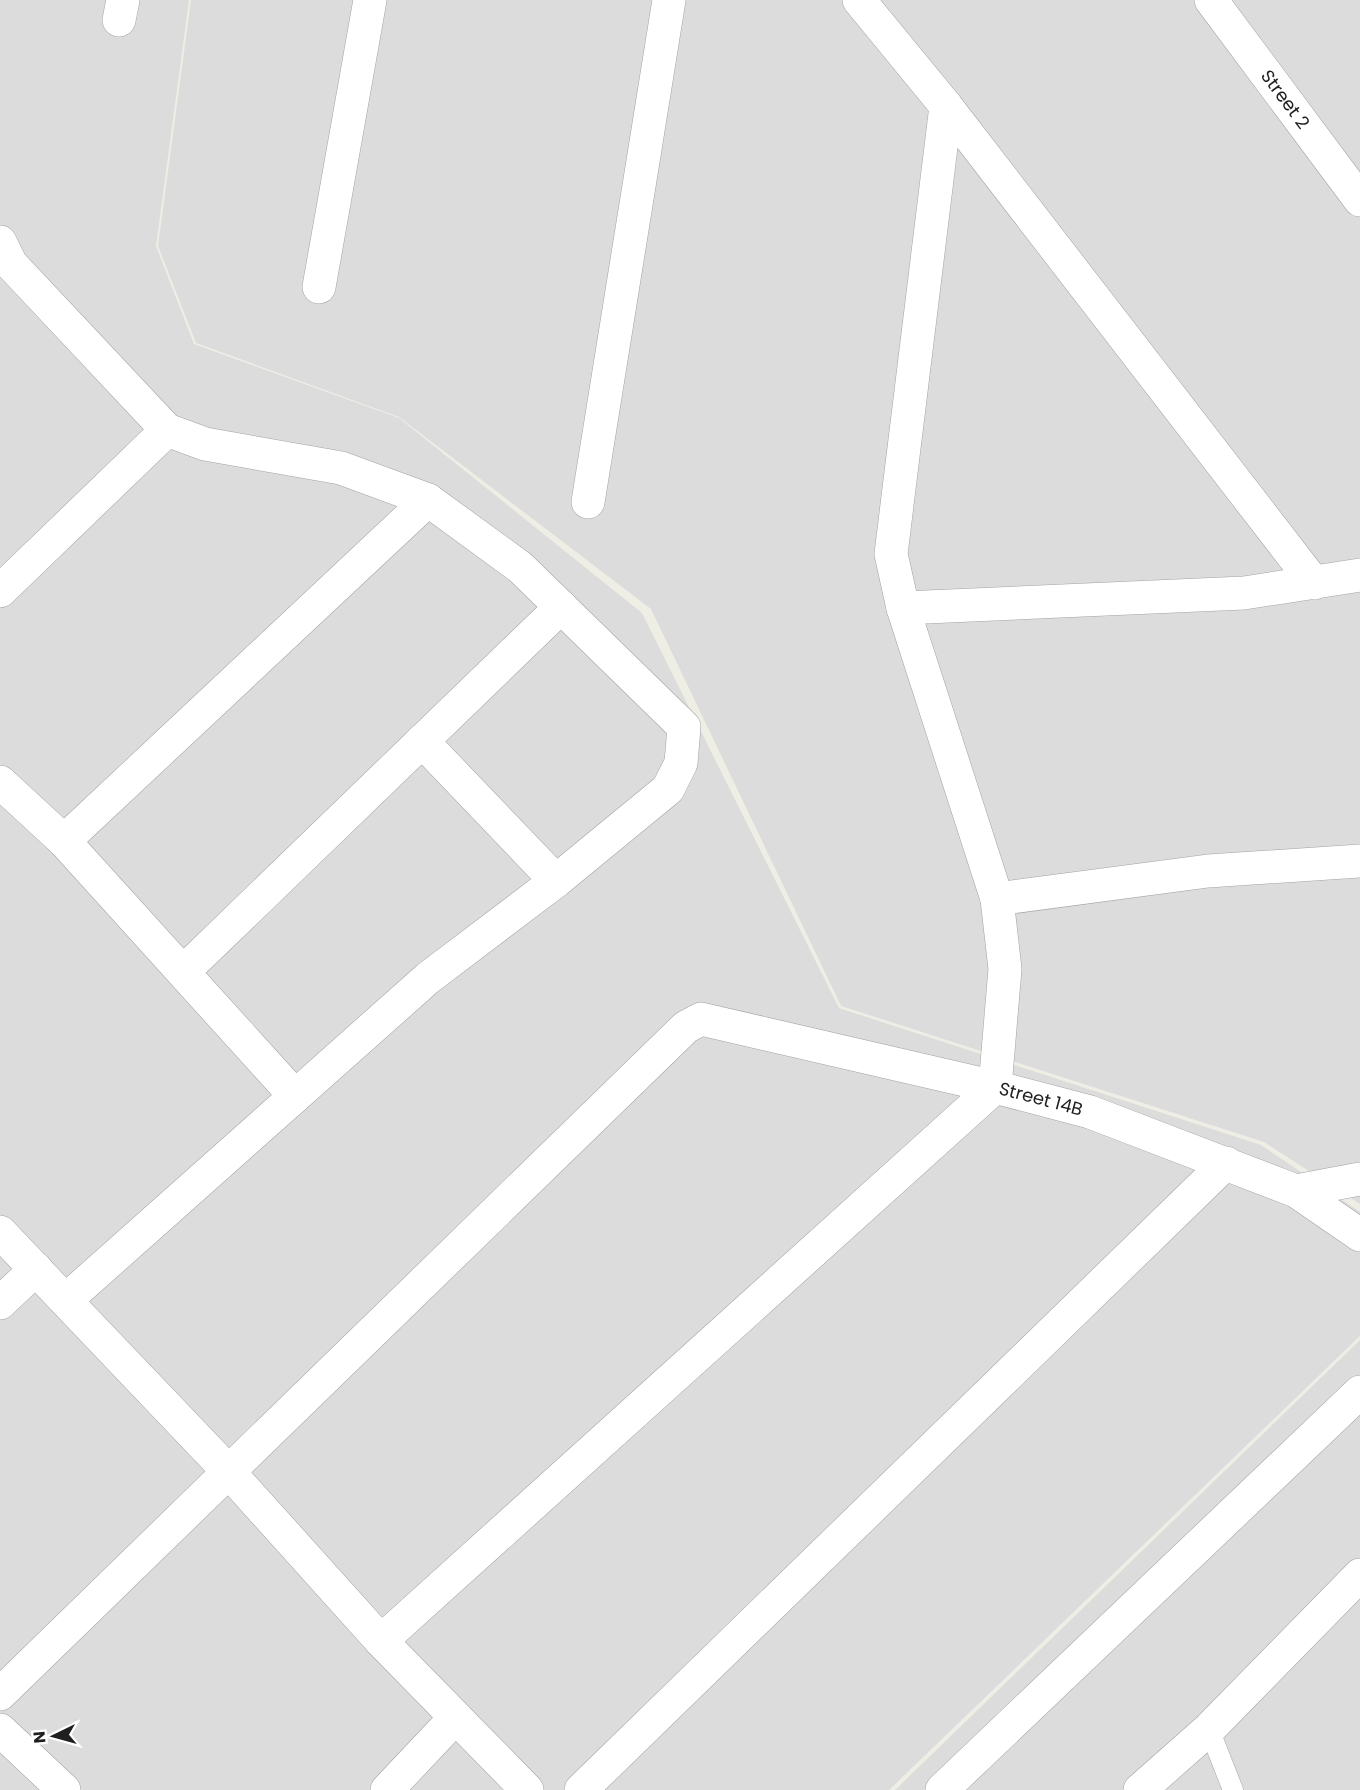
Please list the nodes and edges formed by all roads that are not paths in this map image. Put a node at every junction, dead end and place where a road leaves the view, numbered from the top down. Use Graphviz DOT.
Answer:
graph roads {
  1 [pos="370,0"];
  2 [pos="669,0"];
  3 [pos="859,0"];
  4 [pos="1211,0"];
  5 [pos="946,106"];
  6 [pos="1360,200"];
  7 [pos="4,260"];
  8 [pos="319,287"];
  9 [pos="167,430"];
  10 [pos="428,500"];
  11 [pos="588,502"];
  12 [pos="1360,575"];
  13 [pos="1314,582"];
  14 [pos="0,591"];
  15 [pos="561,607"];
  16 [pos="903,608"];
  17 [pos="422,741"];
  18 [pos="0,782"];
  19 [pos="64,841"];
  20 [pos="1360,861"];
  21 [pos="556,881"];
  22 [pos="997,899"];
  23 [pos="183,972"];
  24 [pos="996,1087"];
  25 [pos="296,1096"];
  26 [pos="1226,1163"];
  27 [pos="1360,1179"];
  28 [pos="1296,1191"];
  29 [pos="0,1232"];
  30 [pos="1360,1235"];
  31 [pos="36,1269"];
  32 [pos="66,1300"];
  33 [pos="0,1303"];
  34 [pos="1360,1392"];
  35 [pos="228,1471"];
  36 [pos="1360,1575"];
  37 [pos="381,1641"];
  38 [pos="0,1694"];
  39 [pos="455,1718"];
  40 [pos="1209,1729"];
  41 [pos="0,1730"];
  42 [pos="64,1790"];
  43 [pos="387,1790"];
  44 [pos="527,1790"];
  45 [pos="581,1790"];
  46 [pos="942,1790"];
  47 [pos="1140,1790"];
  48 [pos="1233,1790"];
  1 -- 8 [label="street"];
  2 -- 11 [label="street"];
  3 -- 5 [label="street"];
  4 -- 6 [label="street, Street 2"];
  5 -- 13 [label="street"];
  5 -- 16 [label="street"];
  7 -- 9 [label="street"];
  9 -- 10 [label="street"];
  9 -- 14 [label="street"];
  10 -- 15 [label="street"];
  10 -- 19 [label="street"];
  12 -- 13 [label="street"];
  13 -- 16 [label="street"];
  15 -- 17 [label="street"];
  15 -- 21 [label="street"];
  16 -- 22 [label="street"];
  17 -- 21 [label="street"];
  17 -- 23 [label="street"];
  18 -- 19 [label="street"];
  19 -- 23 [label="street"];
  20 -- 22 [label="street"];
  21 -- 25 [label="street"];
  22 -- 24 [label="street"];
  23 -- 25 [label="street"];
  24 -- 26 [label="street, Street 14B"];
  24 -- 35 [label="street, Street 14B"];
  24 -- 37 [label="street"];
  25 -- 32 [label="street"];
  26 -- 28 [label="street, Street 14B"];
  26 -- 45 [label="street"];
  27 -- 28 [label="street"];
  28 -- 30 [label="street, Street 14B"];
  29 -- 31 [label="street"];
  31 -- 32 [label="street"];
  31 -- 33 [label="street"];
  32 -- 35 [label="street"];
  34 -- 46 [label="street"];
  35 -- 37 [label="street"];
  35 -- 38 [label="street"];
  36 -- 40 [label="street"];
  37 -- 39 [label="street"];
  39 -- 43 [label="street"];
  39 -- 44 [label="street"];
  40 -- 47 [label="street"];
  40 -- 48 [label="lane"];
  41 -- 42 [label="street"];
}
